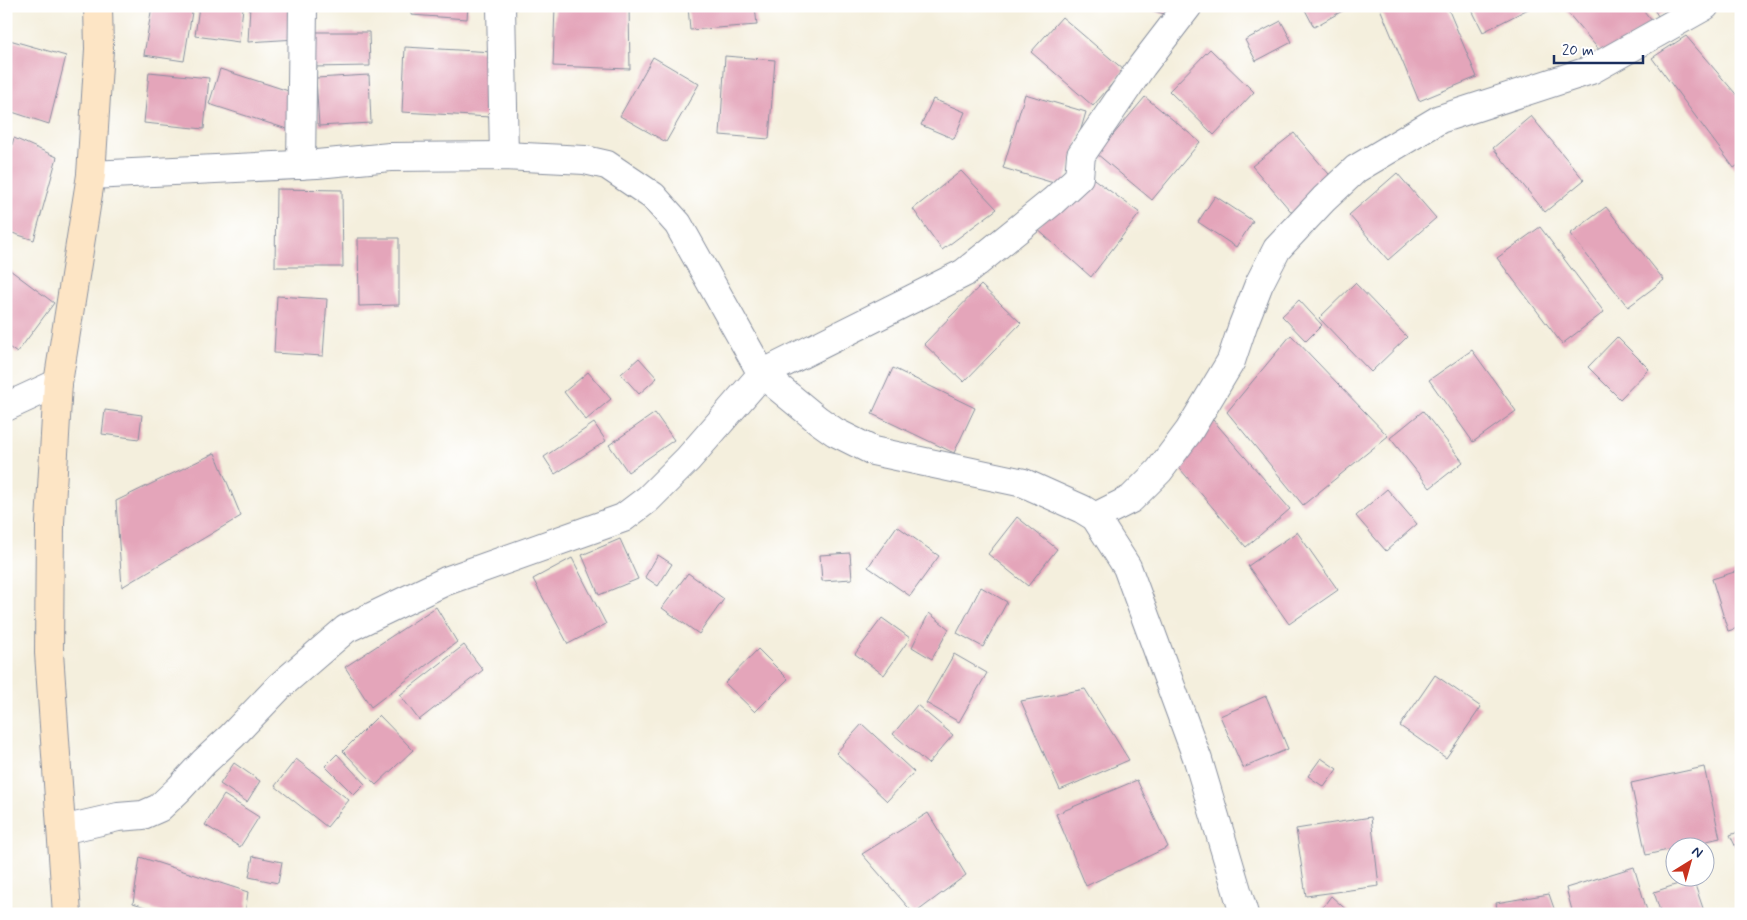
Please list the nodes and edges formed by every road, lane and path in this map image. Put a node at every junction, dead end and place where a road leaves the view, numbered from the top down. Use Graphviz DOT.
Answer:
graph roads {
  1 [pos="98,6"];
  2 [pos="303,6"];
  3 [pos="501,6"];
  4 [pos="1188,6"];
  5 [pos="1705,6"];
  6 [pos="504,156"];
  7 [pos="301,165"];
  8 [pos="91,175"];
  9 [pos="762,374"];
  10 [pos="58,383"];
  11 [pos="6,407"];
  12 [pos="1095,517"];
  13 [pos="62,830"];
  14 [pos="66,914"];
  15 [pos="1244,914"];
  1 -- 8 [label="main road"];
  2 -- 7 [label="street"];
  3 -- 6 [label="street"];
  4 -- 9 [label="street"];
  5 -- 12 [label="street"];
  6 -- 7 [label="street"];
  6 -- 9 [label="street"];
  7 -- 8 [label="street"];
  8 -- 10 [label="main road"];
  9 -- 12 [label="street"];
  9 -- 13 [label="street"];
  10 -- 11 [label="street"];
  10 -- 13 [label="main road"];
  12 -- 15 [label="street"];
  13 -- 14 [label="main road"];
}
